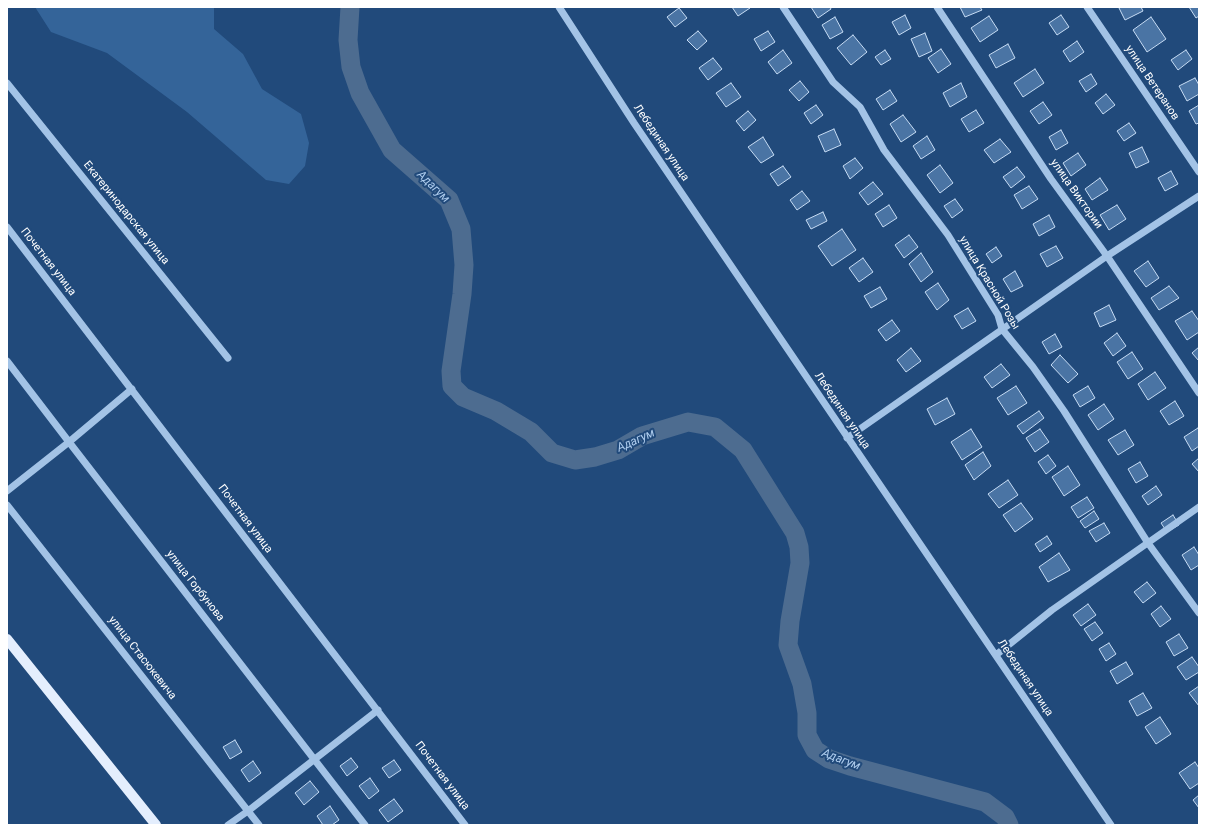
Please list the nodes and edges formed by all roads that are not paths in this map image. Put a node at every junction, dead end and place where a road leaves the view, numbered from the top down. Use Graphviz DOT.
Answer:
graph roads {
  1 [pos="559,7"];
  2 [pos="783,7"];
  3 [pos="937,7"];
  4 [pos="1087,7"];
  5 [pos="7,83"];
  6 [pos="1199,172"];
  7 [pos="1199,196"];
  8 [pos="7,226"];
  9 [pos="1107,256"];
  10 [pos="1002,329"];
  11 [pos="228,358"];
  12 [pos="7,361"];
  13 [pos="132,389"];
  14 [pos="1199,393"];
  15 [pos="847,438"];
  16 [pos="69,442"];
  17 [pos="7,491"];
  18 [pos="7,505"];
  19 [pos="1199,507"];
  20 [pos="1148,543"];
  21 [pos="1199,614"];
  22 [pos="7,639"];
  23 [pos="996,655"];
  24 [pos="378,710"];
  25 [pos="315,759"];
  26 [pos="248,811"];
  27 [pos="156,825"];
  28 [pos="228,825"];
  29 [pos="259,825"];
  30 [pos="365,825"];
  31 [pos="465,825"];
  32 [pos="1111,825"];
  1 -- 15 [label="street, Лебединая улица"];
  2 -- 10 [label="street, улица Красной Розы"];
  3 -- 9 [label="street, улица Виктории"];
  4 -- 6 [label="street, улица Ветеранов"];
  5 -- 11 [label="street, Екатеринодарская улица"];
  7 -- 9 [label="street"];
  8 -- 13 [label="street, Почетная улица"];
  9 -- 10 [label="street"];
  9 -- 14 [label="street, улица Виктории"];
  10 -- 15 [label="street"];
  10 -- 20 [label="street, улица Красной Розы"];
  12 -- 16 [label="street, улица Горбунова"];
  13 -- 16 [label="street"];
  13 -- 24 [label="street, Почетная улица"];
  15 -- 23 [label="street, Лебединая улица"];
  16 -- 17 [label="street"];
  16 -- 25 [label="street, улица Горбунова"];
  18 -- 26 [label="street, улица Стасюкевича"];
  19 -- 20 [label="street"];
  20 -- 21 [label="street, улица Красной Розы"];
  20 -- 23 [label="street"];
  22 -- 27 [label="main road"];
  23 -- 32 [label="street, Лебединая улица"];
  24 -- 25 [label="street"];
  24 -- 31 [label="street, Почетная улица"];
  25 -- 26 [label="street"];
  25 -- 30 [label="street, улица Горбунова"];
  26 -- 28 [label="street"];
  26 -- 29 [label="street, улица Стасюкевича"];
}
